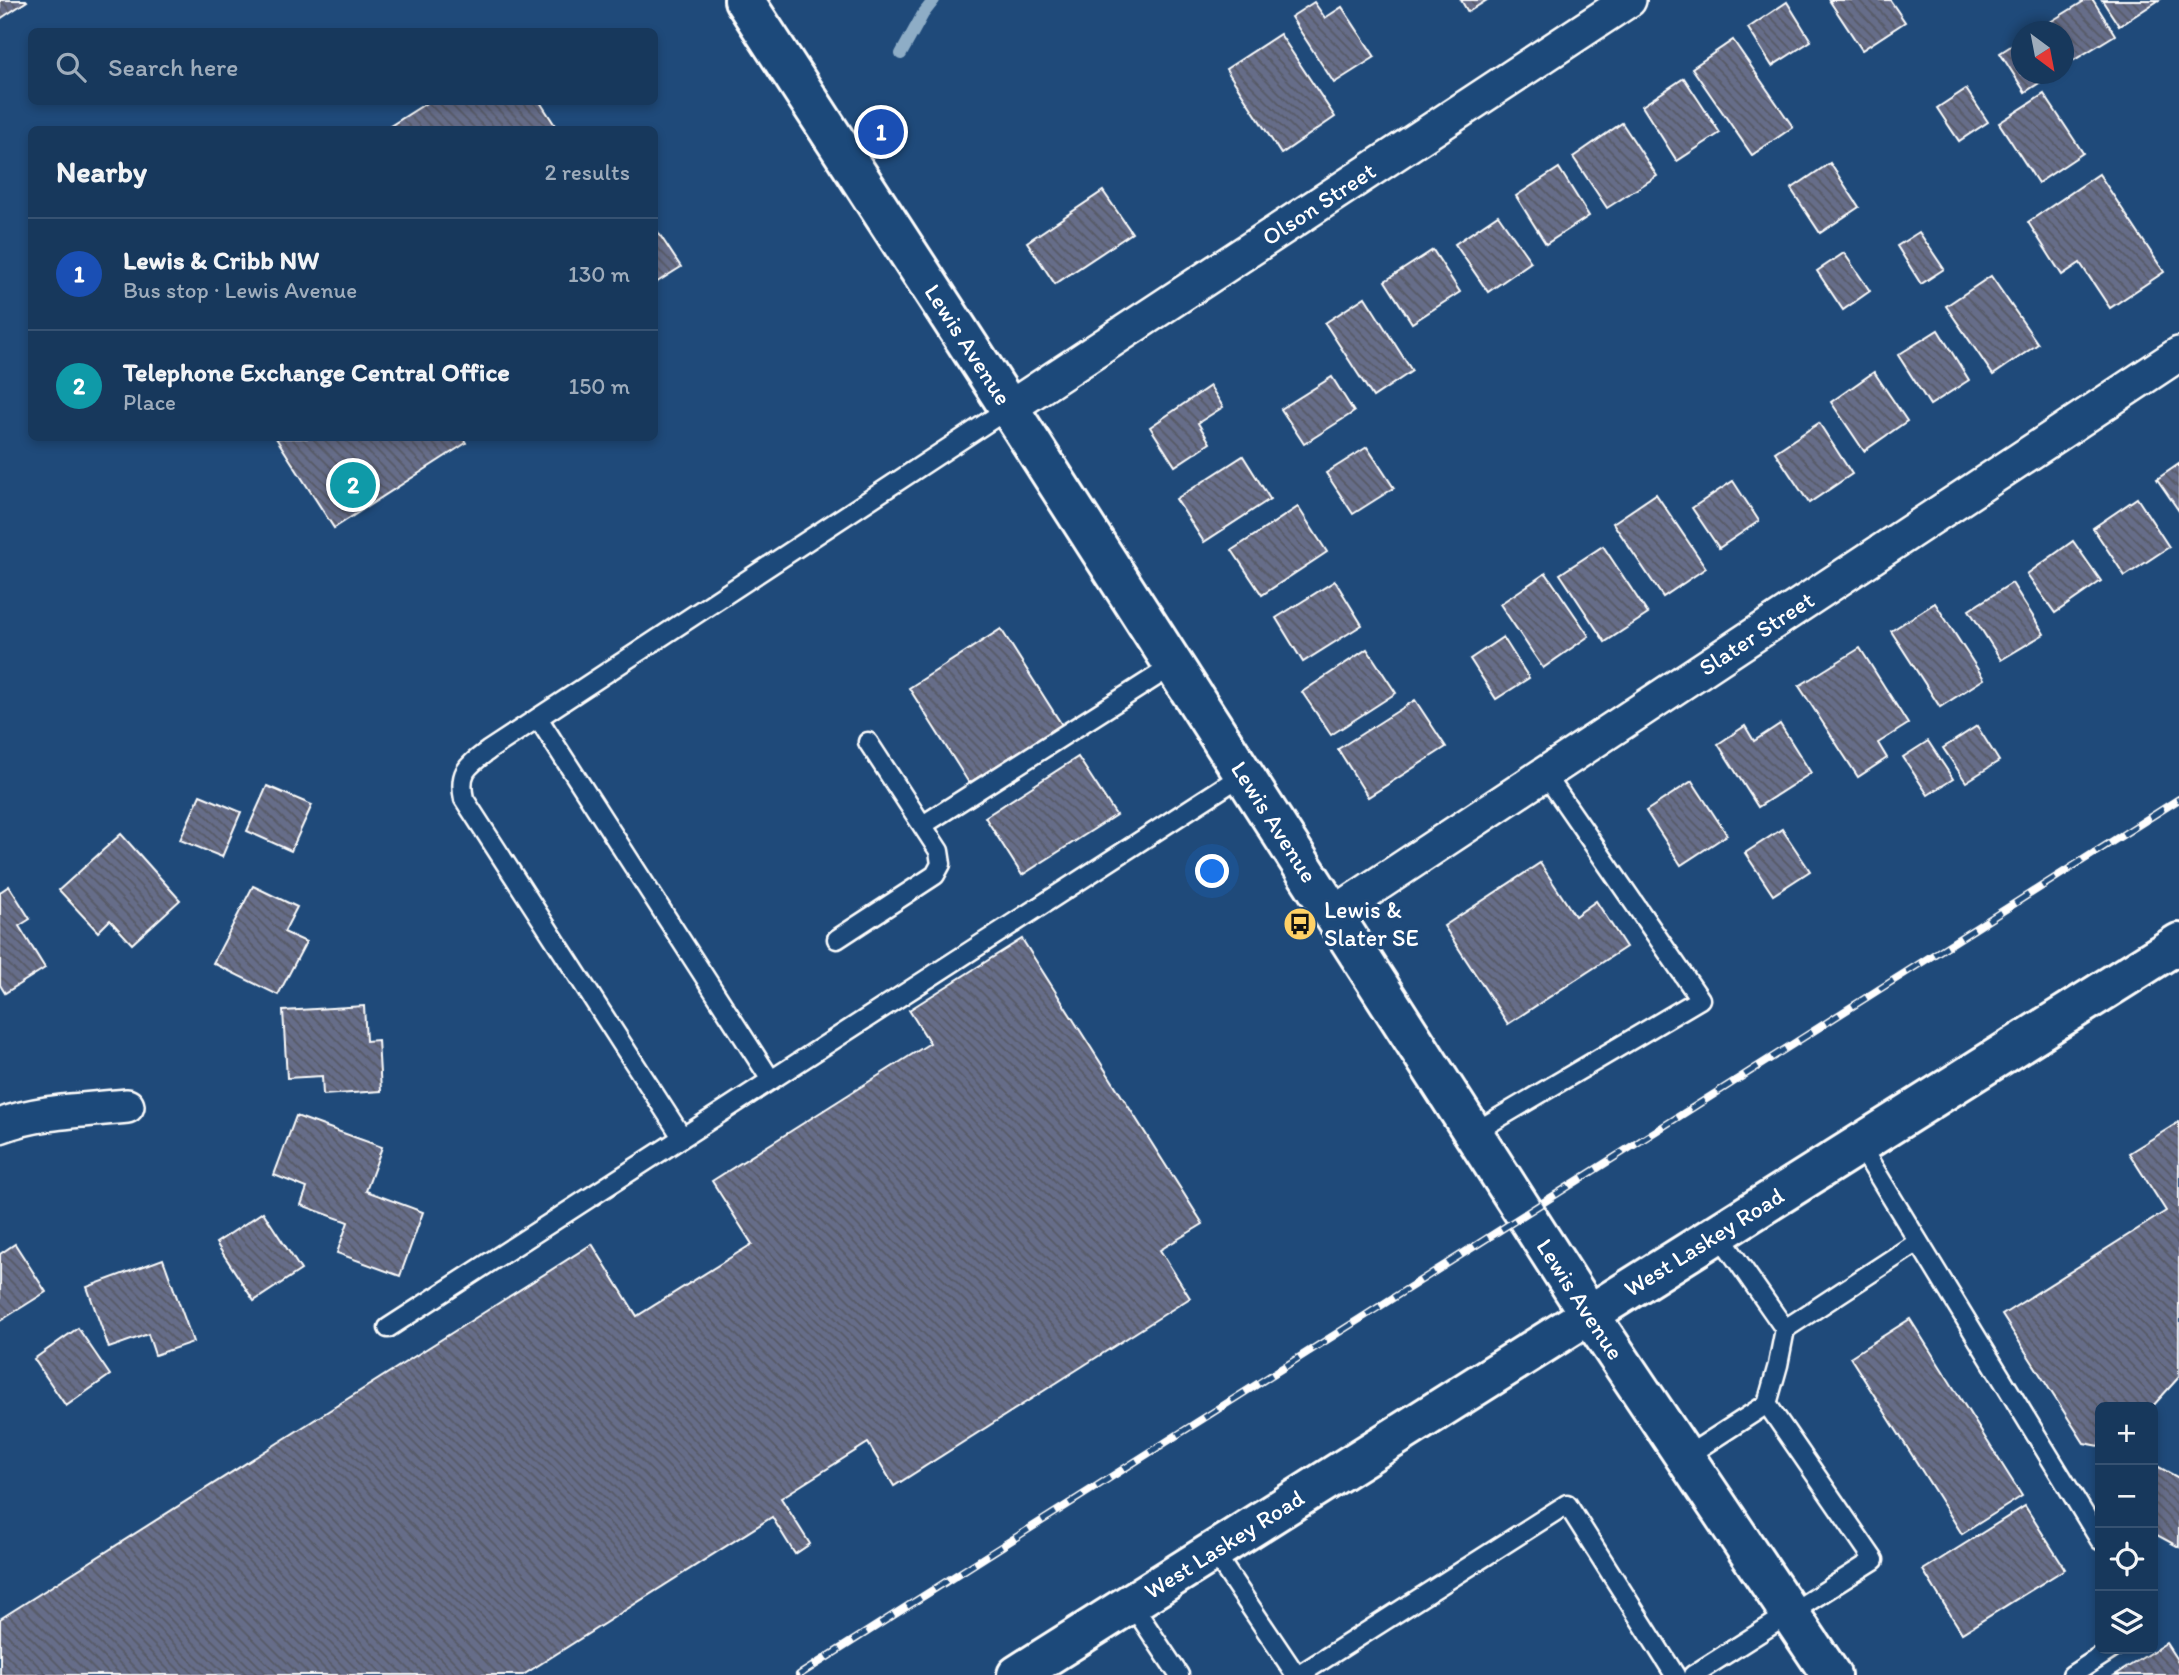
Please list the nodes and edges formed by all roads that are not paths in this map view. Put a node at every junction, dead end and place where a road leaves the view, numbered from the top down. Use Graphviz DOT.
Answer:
graph roads {
  1 [pos="744,0"];
  2 [pos="1629,0"];
  3 [pos="2179,354"];
  4 [pos="1009,408"];
  5 [pos="1174,665"];
  6 [pos="538,718"];
  7 [pos="868,742"];
  8 [pos="1244,774"];
  9 [pos="1545,774"];
  10 [pos="923,825"];
  11 [pos="1333,914"];
  12 [pos="837,939"];
  13 [pos="2179,943"];
  14 [pos="771,1080"];
  15 [pos="127,1106"];
  16 [pos="0,1126"];
  17 [pos="1473,1133"];
  18 [pos="682,1137"];
  19 [pos="1859,1144"];
  20 [pos="1718,1233"];
  21 [pos="1918,1242"];
  22 [pos="1588,1314"];
  23 [pos="388,1328"];
  24 [pos="1785,1329"];
  25 [pos="1767,1404"];
  26 [pos="1685,1457"];
  27 [pos="2095,1532"];
  28 [pos="1213,1551"];
  29 [pos="1131,1603"];
  30 [pos="1790,1615"];
  31 [pos="2104,1654"];
  32 [pos="1017,1675"];
  33 [pos="1179,1675"];
  34 [pos="1297,1675"];
  35 [pos="1675,1675"];
  36 [pos="1693,1675"];
  37 [pos="1831,1675"];
  38 [pos="2072,1675"];
  1 -- 4 [label="main road, Lewis Avenue"];
  2 -- 4 [label="street, Olson Street"];
  3 -- 9 [label="street, Slater Street"];
  4 -- 5 [label="main road, Lewis Avenue"];
  4 -- 6 [label="lane"];
  5 -- 8 [label="main road, Lewis Avenue"];
  5 -- 10 [label="lane"];
  6 -- 14 [label="lane"];
  6 -- 18 [label="lane"];
  7 -- 10 [label="lane"];
  8 -- 11 [label="main road, Lewis Avenue"];
  8 -- 14 [label="lane"];
  9 -- 11 [label="street, Slater Street"];
  9 -- 17 [label="lane"];
  10 -- 12 [label="lane"];
  11 -- 17 [label="main road, Lewis Avenue"];
  13 -- 19 [label="main road, West Laskey Road"];
  14 -- 18 [label="lane"];
  15 -- 16 [label="street"];
  17 -- 22 [label="main road, Lewis Avenue"];
  18 -- 23 [label="lane"];
  19 -- 20 [label="main road, West Laskey Road"];
  19 -- 21 [label="lane"];
  20 -- 22 [label="main road, West Laskey Road"];
  20 -- 24 [label="lane"];
  21 -- 24 [label="lane"];
  21 -- 27 [label="lane"];
  22 -- 26 [label="main road, Lewis Avenue"];
  22 -- 28 [label="main road, West Laskey Road"];
  24 -- 25 [label="lane"];
  25 -- 26 [label="lane"];
  25 -- 30 [label="lane"];
  26 -- 30 [label="main road, Lewis Avenue"];
  28 -- 29 [label="main road, West Laskey Road"];
  28 -- 34 [label="lane"];
  29 -- 32 [label="main road, West Laskey Road"];
  29 -- 33 [label="lane"];
  30 -- 36 [label="lane"];
  30 -- 37 [label="main road, Lewis Avenue"];
  31 -- 38 [label="lane"];
  34 -- 35 [label="lane"];
}
